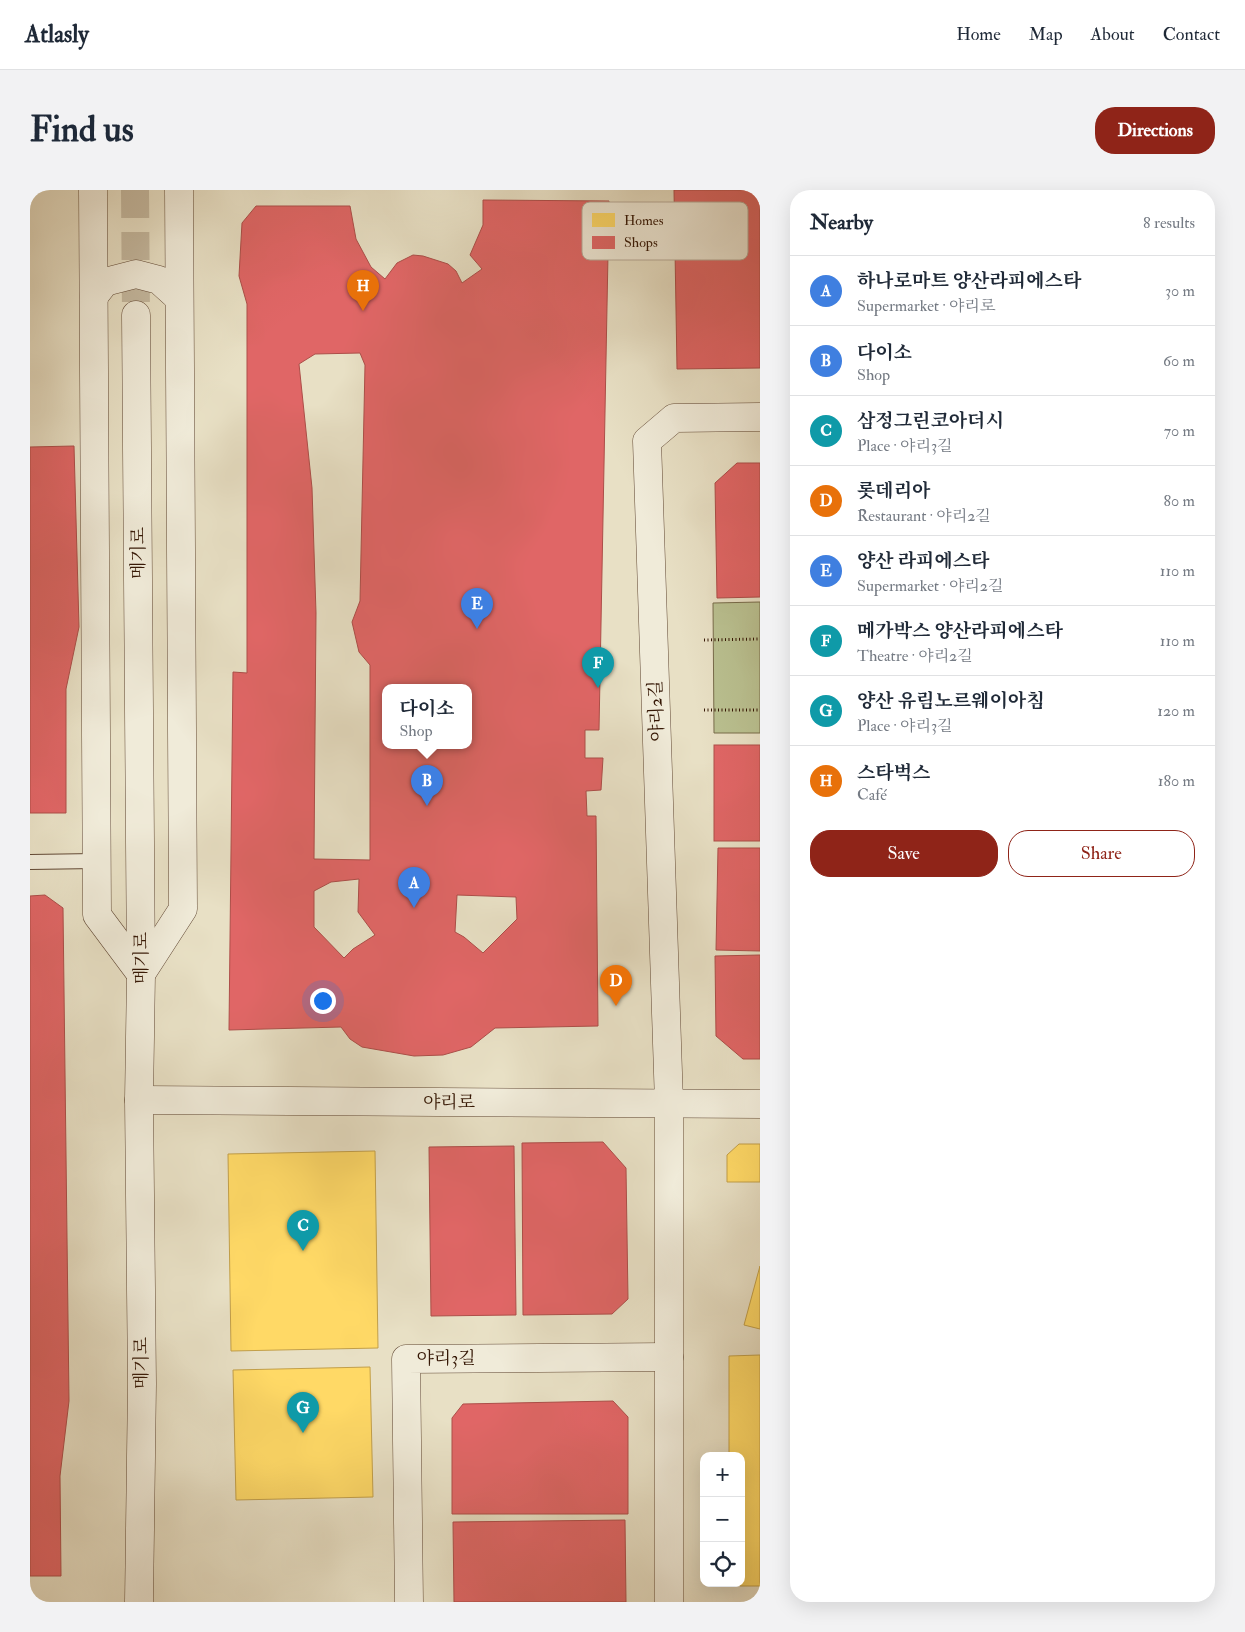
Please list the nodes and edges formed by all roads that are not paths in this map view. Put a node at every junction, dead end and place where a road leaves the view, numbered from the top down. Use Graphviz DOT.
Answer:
graph roads {
  1 [pos="93,190"];
  2 [pos="179,190"];
  3 [pos="94,296"];
  4 [pos="179,298"];
  5 [pos="136,315"];
  6 [pos="760,417"];
  7 [pos="95,861"];
  8 [pos="30,862"];
  9 [pos="141,974"];
  10 [pos="138,1100"];
  11 [pos="668,1103"];
  12 [pos="760,1104"];
  13 [pos="669,1357"];
  14 [pos="139,1602"];
  15 [pos="409,1602"];
  16 [pos="669,1602"];
  1 -- 3 [label="street"];
  2 -- 4 [label="street"];
  3 -- 4 [label="street"];
  3 -- 7 [label="street"];
  4 -- 9 [label="street"];
  5 -- 9 [label="street, 메기로"];
  6 -- 11 [label="street, 야리2길"];
  7 -- 8 [label="lane"];
  7 -- 9 [label="street"];
  9 -- 10 [label="street, 메기로"];
  10 -- 11 [label="street, 야리로"];
  10 -- 14 [label="street, 메기로"];
  11 -- 12 [label="street, 야리로"];
  11 -- 13 [label="street"];
  13 -- 15 [label="street, 야리3길"];
  13 -- 16 [label="street"];
}
